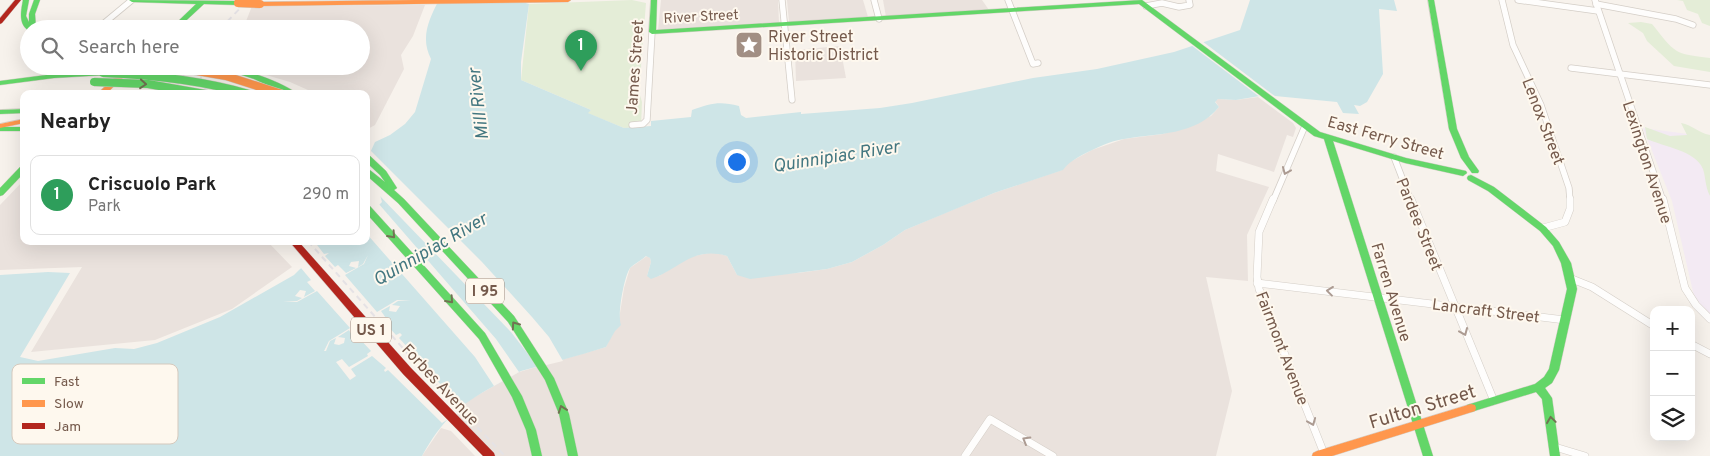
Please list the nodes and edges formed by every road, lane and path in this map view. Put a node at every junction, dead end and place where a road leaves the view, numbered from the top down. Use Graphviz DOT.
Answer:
graph roads {
  1 [pos="132,0"];
  2 [pos="530,0"];
  3 [pos="568,0"];
  4 [pos="654,0"];
  5 [pos="782,0"];
  6 [pos="874,0"];
  7 [pos="1008,0"];
  8 [pos="1189,0"];
  9 [pos="1431,0"];
  10 [pos="1502,0"];
  11 [pos="1518,0"];
  12 [pos="22,1"];
  13 [pos="37,1"];
  14 [pos="203,1"];
  15 [pos="1120,2"];
  16 [pos="1142,3"];
  17 [pos="1596,5"];
  18 [pos="1012,11"];
  19 [pos="2,19"];
  20 [pos="879,19"];
  21 [pos="25,20"];
  22 [pos="32,20"];
  23 [pos="108,20"];
  24 [pos="183,20"];
  25 [pos="784,25"];
  26 [pos="1693,25"];
  27 [pos="0,26"];
  28 [pos="652,32"];
  29 [pos="1038,63"];
  30 [pos="1571,68"];
  31 [pos="1619,73"];
  32 [pos="20,74"];
  33 [pos="65,75"];
  34 [pos="122,75"];
  35 [pos="149,75"];
  36 [pos="226,75"];
  37 [pos="250,75"];
  38 [pos="0,76"];
  39 [pos="0,82"];
  40 [pos="1710,84"];
  41 [pos="0,90"];
  42 [pos="105,90"];
  43 [pos="185,90"];
  44 [pos="233,90"];
  45 [pos="272,90"];
  46 [pos="285,90"];
  47 [pos="792,100"];
  48 [pos="20,109"];
  49 [pos="0,110"];
  50 [pos="20,122"];
  51 [pos="632,125"];
  52 [pos="1305,126"];
  53 [pos="0,128"];
  54 [pos="20,129"];
  55 [pos="1328,138"];
  56 [pos="1394,157"];
  57 [pos="370,161"];
  58 [pos="20,172"];
  59 [pos="370,173"];
  60 [pos="1470,173"];
  61 [pos="0,193"];
  62 [pos="401,200"];
  63 [pos="370,211"];
  64 [pos="1543,228"];
  65 [pos="297,245"];
  66 [pos="1572,279"];
  67 [pos="1258,283"];
  68 [pos="1378,297"];
  69 [pos="1453,305"];
  70 [pos="1710,319"];
  71 [pos="1565,320"];
  72 [pos="1650,323"];
  73 [pos="1695,346"];
  74 [pos="1710,354"];
  75 [pos="1538,387"];
  76 [pos="1494,401"];
  77 [pos="1418,424"];
  78 [pos="1555,452"];
  79 [pos="1322,455"];
  80 [pos="490,456"];
  81 [pos="537,456"];
  82 [pos="573,456"];
  83 [pos="965,456"];
  84 [pos="1053,456"];
  85 [pos="1428,456"];
  86 [pos="1586,456"];
  1 -- 14 [label="main road"];
  1 -- 23 [label="street"];
  2 -- 3 [label="main road"];
  2 -- 14 [label="main road, bridge"];
  4 -- 28 [label="main road, James Street"];
  5 -- 25 [label="street"];
  6 -- 20 [label="street"];
  7 -- 18 [label="street"];
  8 -- 16 [label="street"];
  9 -- 60 [label="main road"];
  10 -- 64 [label="street, Lenox Street"];
  11 -- 17 [label="street"];
  12 -- 19 [label="main road"];
  12 -- 21 [label="main road"];
  13 -- 22 [label="main road"];
  14 -- 24 [label="main road"];
  15 -- 16 [label="main road, River Street"];
  15 -- 18 [label="main road, River Street"];
  16 -- 52 [label="main road, East Ferry Street"];
  17 -- 26 [label="street"];
  17 -- 31 [label="street, Lexington Avenue"];
  18 -- 20 [label="main road, River Street"];
  18 -- 29 [label="street"];
  19 -- 27 [label="main road"];
  20 -- 25 [label="main road, River Street"];
  25 -- 28 [label="main road, River Street"];
  25 -- 47 [label="street"];
  28 -- 51 [label="street, James Street"];
  30 -- 31 [label="street"];
  31 -- 40 [label="street"];
  31 -- 70 [label="street, Lexington Avenue"];
  32 -- 38 [label="main road"];
  33 -- 39 [label="main road, bridge"];
  34 -- 42 [label="main road"];
  35 -- 44 [label="main road, bridge"];
  36 -- 45 [label="main road, bridge"];
  37 -- 46 [label="main road"];
  41 -- 43 [label="main road, one-way, bridge"];
  48 -- 49 [label="main road"];
  50 -- 53 [label="main road"];
  52 -- 55 [label="main road, East Ferry Street"];
  52 -- 67 [label="street, Fairmont Avenue, one-way"];
  53 -- 54 [label="main road"];
  55 -- 56 [label="main road, East Ferry Street"];
  55 -- 68 [label="main road, Farren Avenue"];
  56 -- 60 [label="main road, East Ferry Street"];
  56 -- 69 [label="street, Pardee Street"];
  57 -- 62 [label="main road"];
  58 -- 61 [label="main road"];
  59 -- 62 [label="main road, I 95"];
  60 -- 64 [label="main road, East Ferry Street"];
  82 -- 62 [label="main road, I 95, one-way"];
  63 -- 81 [label="main road, I 95, one-way"];
  64 -- 66 [label="main road, East Ferry Street"];
  65 -- 80 [label="main road, Forbes Avenue / US 1"];
  66 -- 71 [label="main road"];
  66 -- 72 [label="street"];
  68 -- 67 [label="street, Lancraft Street, one-way"];
  67 -- 79 [label="street, Fairmont Avenue, one-way"];
  68 -- 69 [label="street, Lancraft Street"];
  68 -- 77 [label="main road, Farren Avenue"];
  69 -- 71 [label="street, Lancraft Street"];
  69 -- 76 [label="street, Pardee Street, one-way"];
  71 -- 75 [label="main road"];
  73 -- 74 [label="street"];
  75 -- 76 [label="main road, Fulton Street"];
  78 -- 75 [label="main road, one-way"];
  76 -- 77 [label="main road, Fulton Street"];
  77 -- 79 [label="main road, Fulton Street"];
  77 -- 85 [label="main road, Farren Avenue"];
  78 -- 86 [label="street"];
  84 -- 83 [label="street, one-way"];
}
